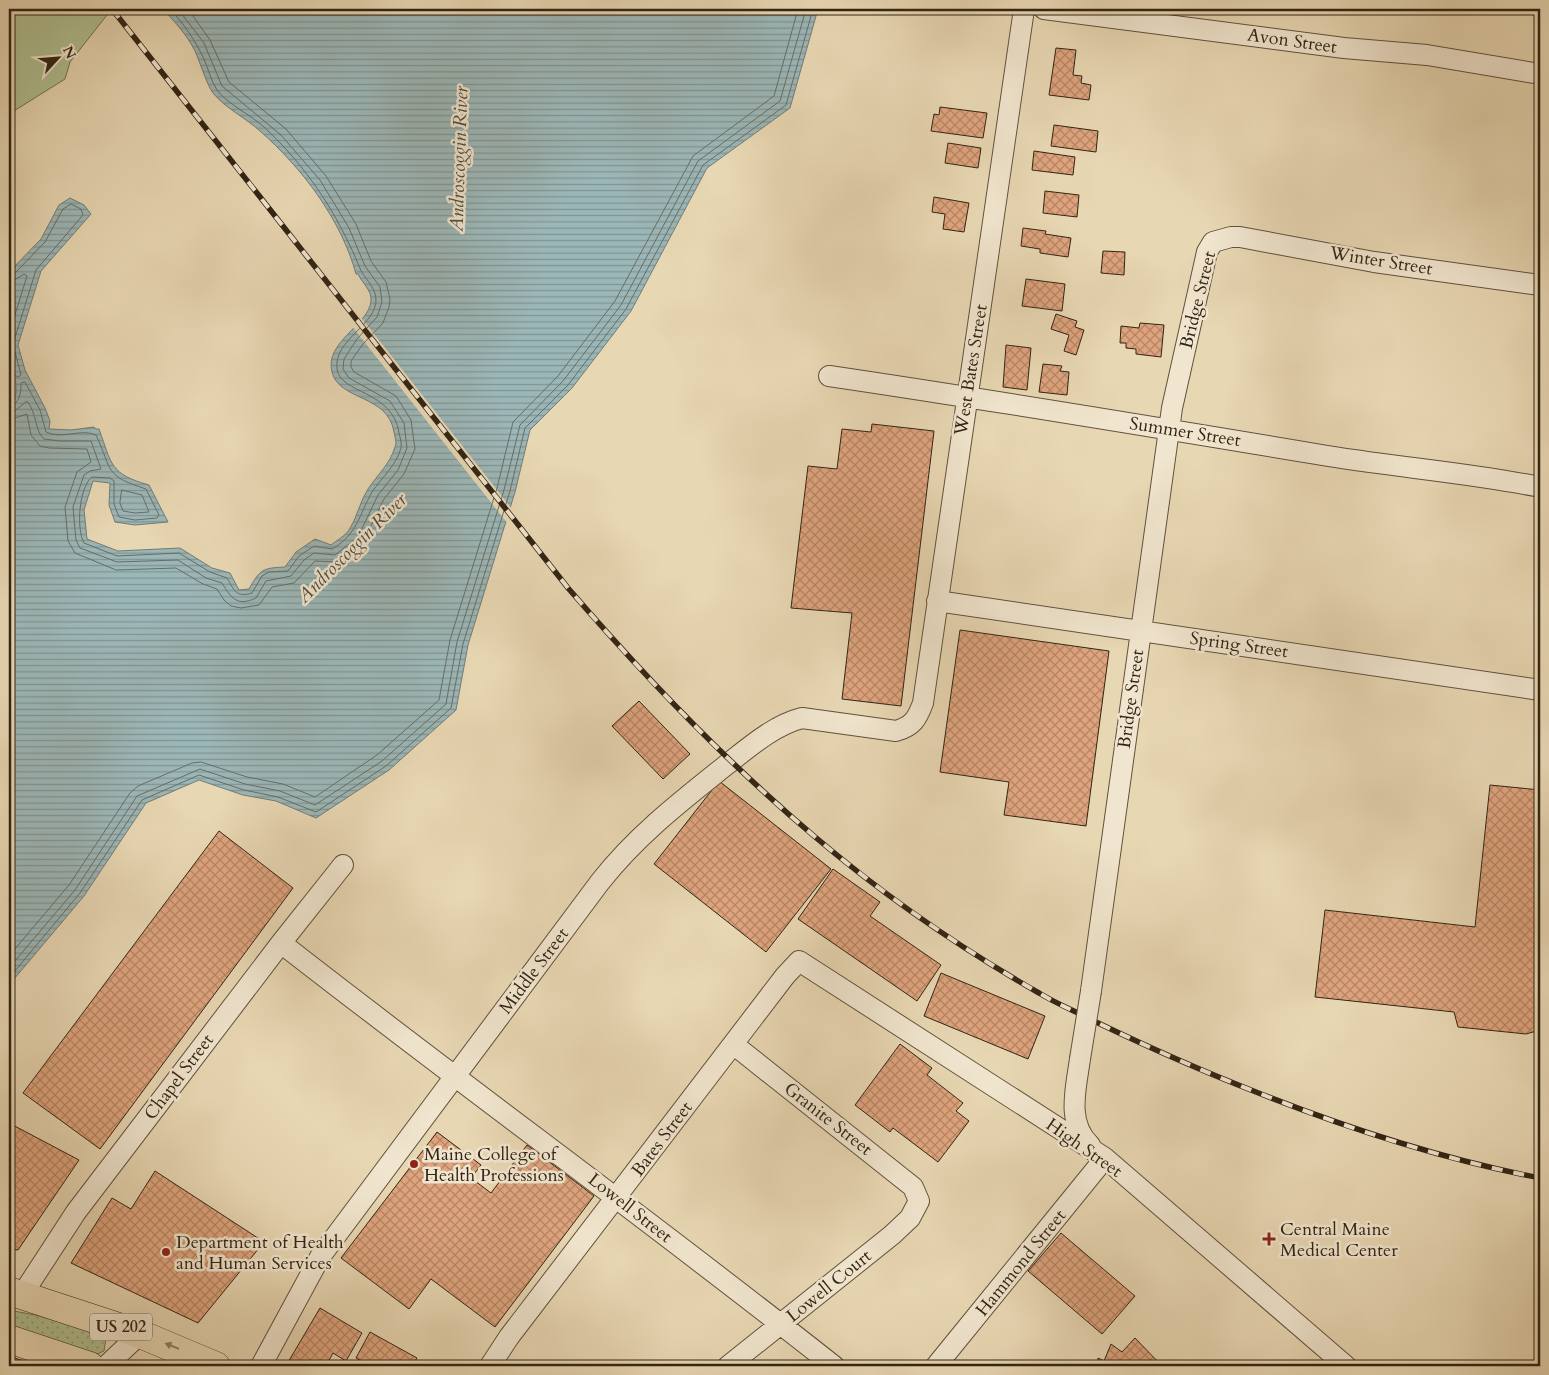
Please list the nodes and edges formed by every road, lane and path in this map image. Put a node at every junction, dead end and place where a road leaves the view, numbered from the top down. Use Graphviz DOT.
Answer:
graph roads {
  1 [pos="1024,9"];
  2 [pos="1044,9"];
  3 [pos="1540,74"];
  4 [pos="1221,239"];
  5 [pos="1540,285"];
  6 [pos="829,376"];
  7 [pos="966,397"];
  8 [pos="1169,430"];
  9 [pos="1540,487"];
  10 [pos="937,600"];
  11 [pos="1142,631"];
  12 [pos="1540,690"];
  13 [pos="910,727"];
  14 [pos="344,865"];
  15 [pos="281,943"];
  16 [pos="799,961"];
  17 [pos="733,1044"];
  18 [pos="455,1078"];
  19 [pos="1105,1158"];
  20 [pos="918,1197"];
  21 [pos="617,1198"];
  22 [pos="16,1293"];
  23 [pos="782,1325"];
  24 [pos="140,1334"];
  25 [pos="9,1339"];
  26 [pos="90,1366"];
  27 [pos="106,1366"];
  28 [pos="216,1366"];
  29 [pos="261,1366"];
  30 [pos="490,1366"];
  31 [pos="728,1366"];
  32 [pos="834,1366"];
  33 [pos="936,1366"];
  34 [pos="1346,1366"];
  1 -- 7 [label="street, West Bates Street"];
  2 -- 3 [label="street, Avon Street"];
  4 -- 5 [label="street, Winter Street"];
  4 -- 8 [label="street, Bridge Street"];
  6 -- 7 [label="street, Summer Street"];
  7 -- 8 [label="street, Summer Street"];
  7 -- 10 [label="street, West Bates Street"];
  8 -- 9 [label="street, Summer Street"];
  8 -- 11 [label="street, Bridge Street"];
  10 -- 11 [label="street, Spring Street"];
  10 -- 13 [label="street, West Bates Street"];
  11 -- 12 [label="street, Spring Street"];
  11 -- 19 [label="street, Bridge Street, bridge"];
  13 -- 18 [label="street, Middle Street"];
  14 -- 15 [label="street, Chapel Street"];
  15 -- 18 [label="street, Lowell Street"];
  15 -- 22 [label="street, Chapel Street"];
  16 -- 17 [label="street, Bates Street"];
  16 -- 19 [label="street, High Street"];
  17 -- 20 [label="street, Granite Street"];
  17 -- 21 [label="street, Bates Street"];
  18 -- 21 [label="street, Lowell Street"];
  18 -- 29 [label="street, Middle Street"];
  19 -- 33 [label="street, Hammond Street"];
  19 -- 34 [label="street, High Street"];
  20 -- 23 [label="street, Lowell Court"];
  21 -- 23 [label="street, Lowell Street"];
  21 -- 30 [label="street, Bates Street"];
  22 -- 24 [label="highway, US 202"];
  23 -- 31 [label="street, Lowell Court"];
  23 -- 32 [label="street, Lowell Street"];
  24 -- 27 [label="street"];
  28 -- 24 [label="highway, US 202, one-way"];
  25 -- 26 [label="highway, US 202"];
}
